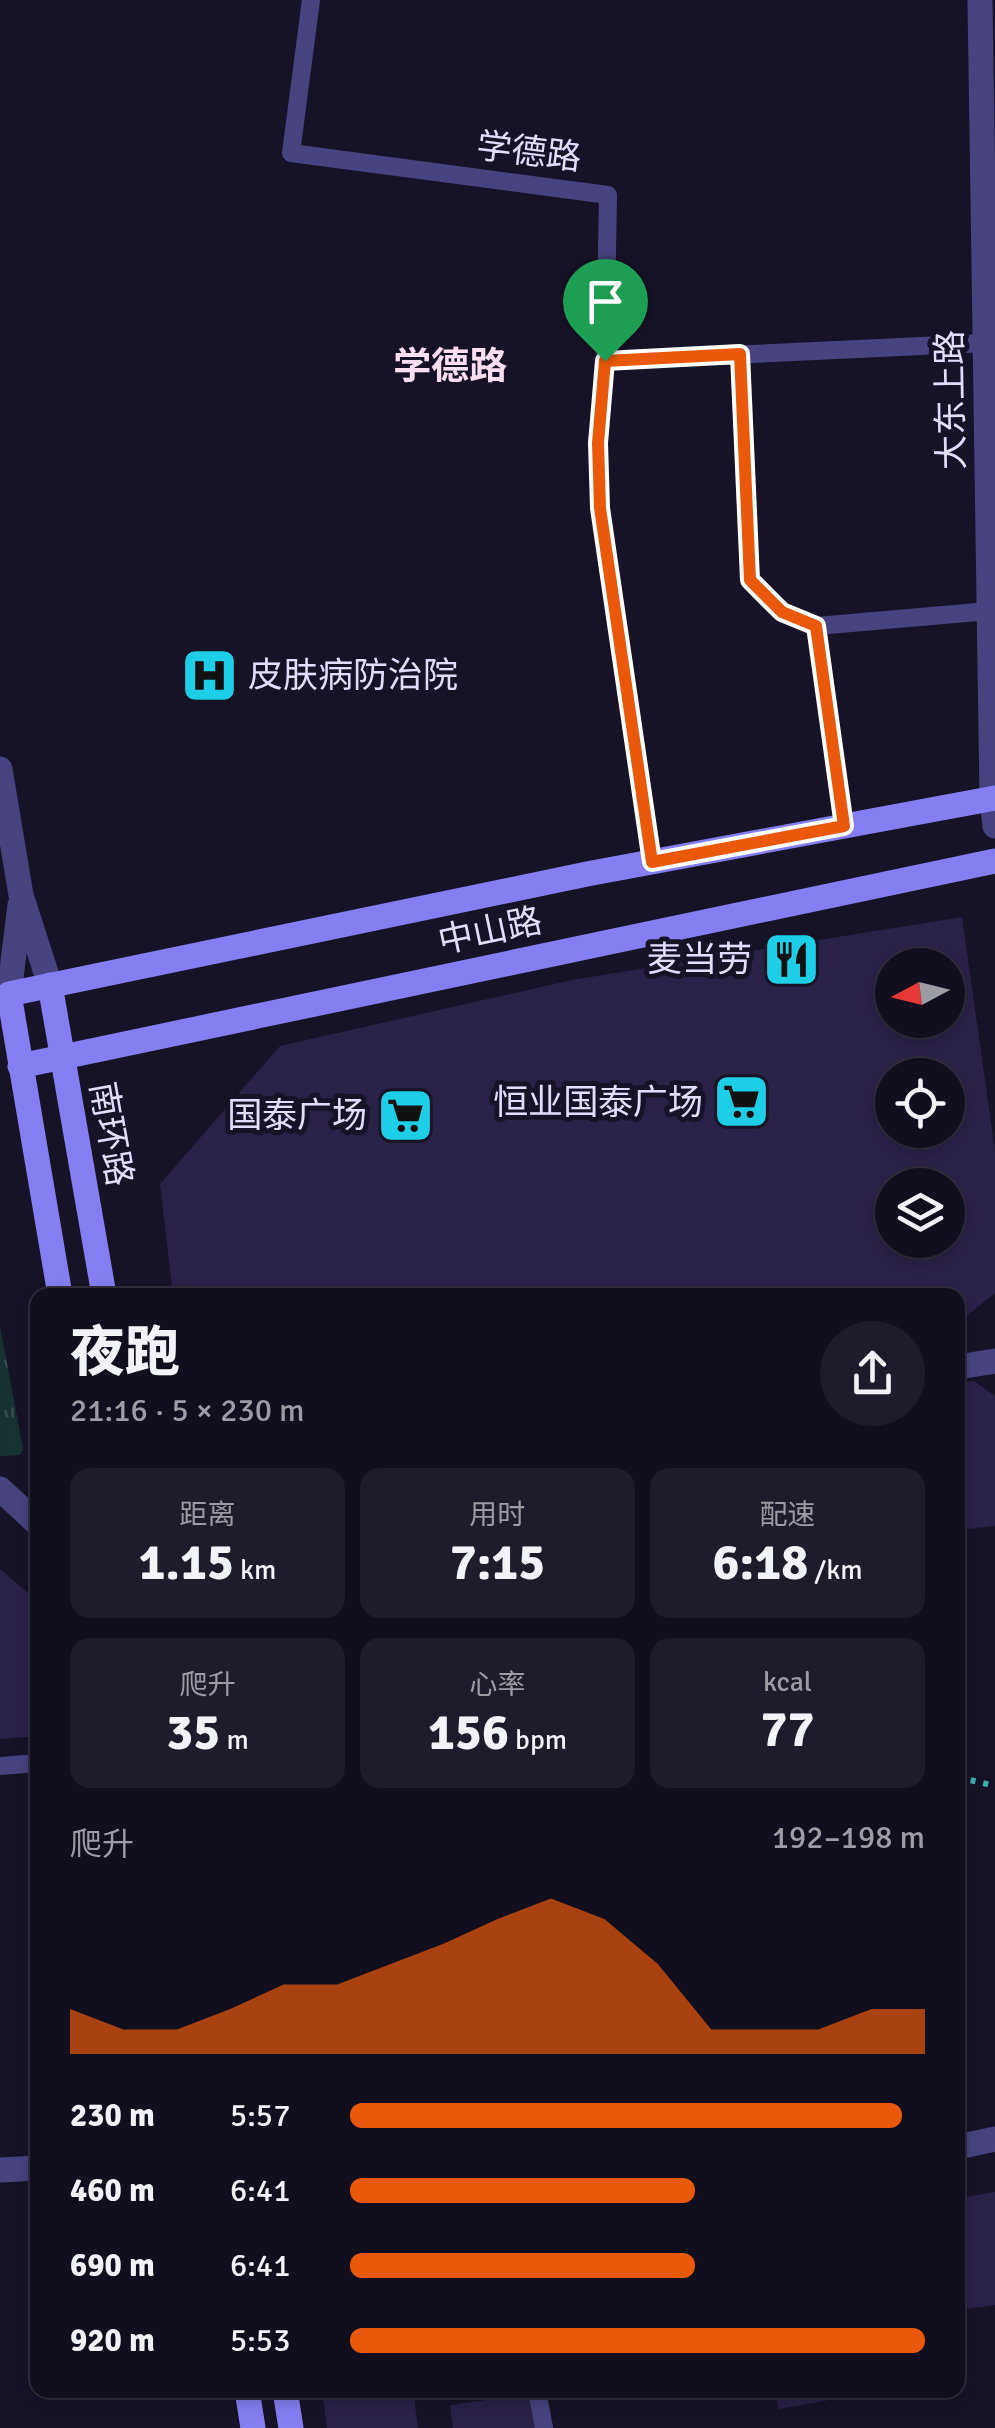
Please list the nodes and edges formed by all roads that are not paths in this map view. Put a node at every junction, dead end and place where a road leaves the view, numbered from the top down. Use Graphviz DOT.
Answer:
graph roads {
  1 [pos="312,0"];
  2 [pos="980,0"];
  3 [pos="986,343"];
  4 [pos="740,354"];
  5 [pos="605,361"];
  6 [pos="989,611"];
  7 [pos="816,626"];
  8 [pos="0,769"];
  9 [pos="993,798"];
  10 [pos="844,826"];
  11 [pos="995,826"];
  12 [pos="995,861"];
  13 [pos="652,862"];
  14 [pos="21,896"];
  15 [pos="50,985"];
  16 [pos="4,995"];
  17 [pos="62,1056"];
  18 [pos="10,1068"];
  19 [pos="58,1288"];
  20 [pos="103,1288"];
  21 [pos="995,1362"];
  22 [pos="965,1365"];
  23 [pos="0,1490"];
  24 [pos="30,1517"];
  25 [pos="30,1764"];
  26 [pos="0,1766"];
  27 [pos="995,2139"];
  28 [pos="965,2145"];
  29 [pos="30,2168"];
  30 [pos="0,2170"];
  31 [pos="249,2398"];
  32 [pos="285,2398"];
  33 [pos="538,2398"];
  34 [pos="253,2428"];
  35 [pos="291,2428"];
  36 [pos="544,2428"];
  1 -- 5 [label="lane, 学德路"];
  2 -- 3 [label="street, 大东上路"];
  3 -- 4 [label="lane"];
  3 -- 6 [label="street, 大东上路"];
  4 -- 5 [label="lane"];
  4 -- 7 [label="lane"];
  5 -- 13 [label="lane"];
  6 -- 7 [label="lane"];
  6 -- 9 [label="street, 大东上路"];
  7 -- 10 [label="lane"];
  8 -- 14 [label="street"];
  9 -- 10 [label="main road, 中山路"];
  9 -- 11 [label="street, 大东上路"];
  10 -- 13 [label="main road, 中山路"];
  12 -- 17 [label="main road, 中山路"];
  13 -- 15 [label="main road, 中山路"];
  14 -- 15 [label="street"];
  14 -- 16 [label="street"];
  15 -- 16 [label="main road, 中山路"];
  15 -- 17 [label="main road, 南环路"];
  16 -- 18 [label="main road"];
  17 -- 18 [label="main road, 中山路"];
  17 -- 20 [label="main road, 南环路"];
  18 -- 19 [label="main road"];
  21 -- 22 [label="street"];
  23 -- 24 [label="street"];
  25 -- 26 [label="lane"];
  27 -- 28 [label="street"];
  29 -- 30 [label="street"];
  31 -- 34 [label="main road"];
  32 -- 35 [label="main road"];
  33 -- 36 [label="lane"];
}
